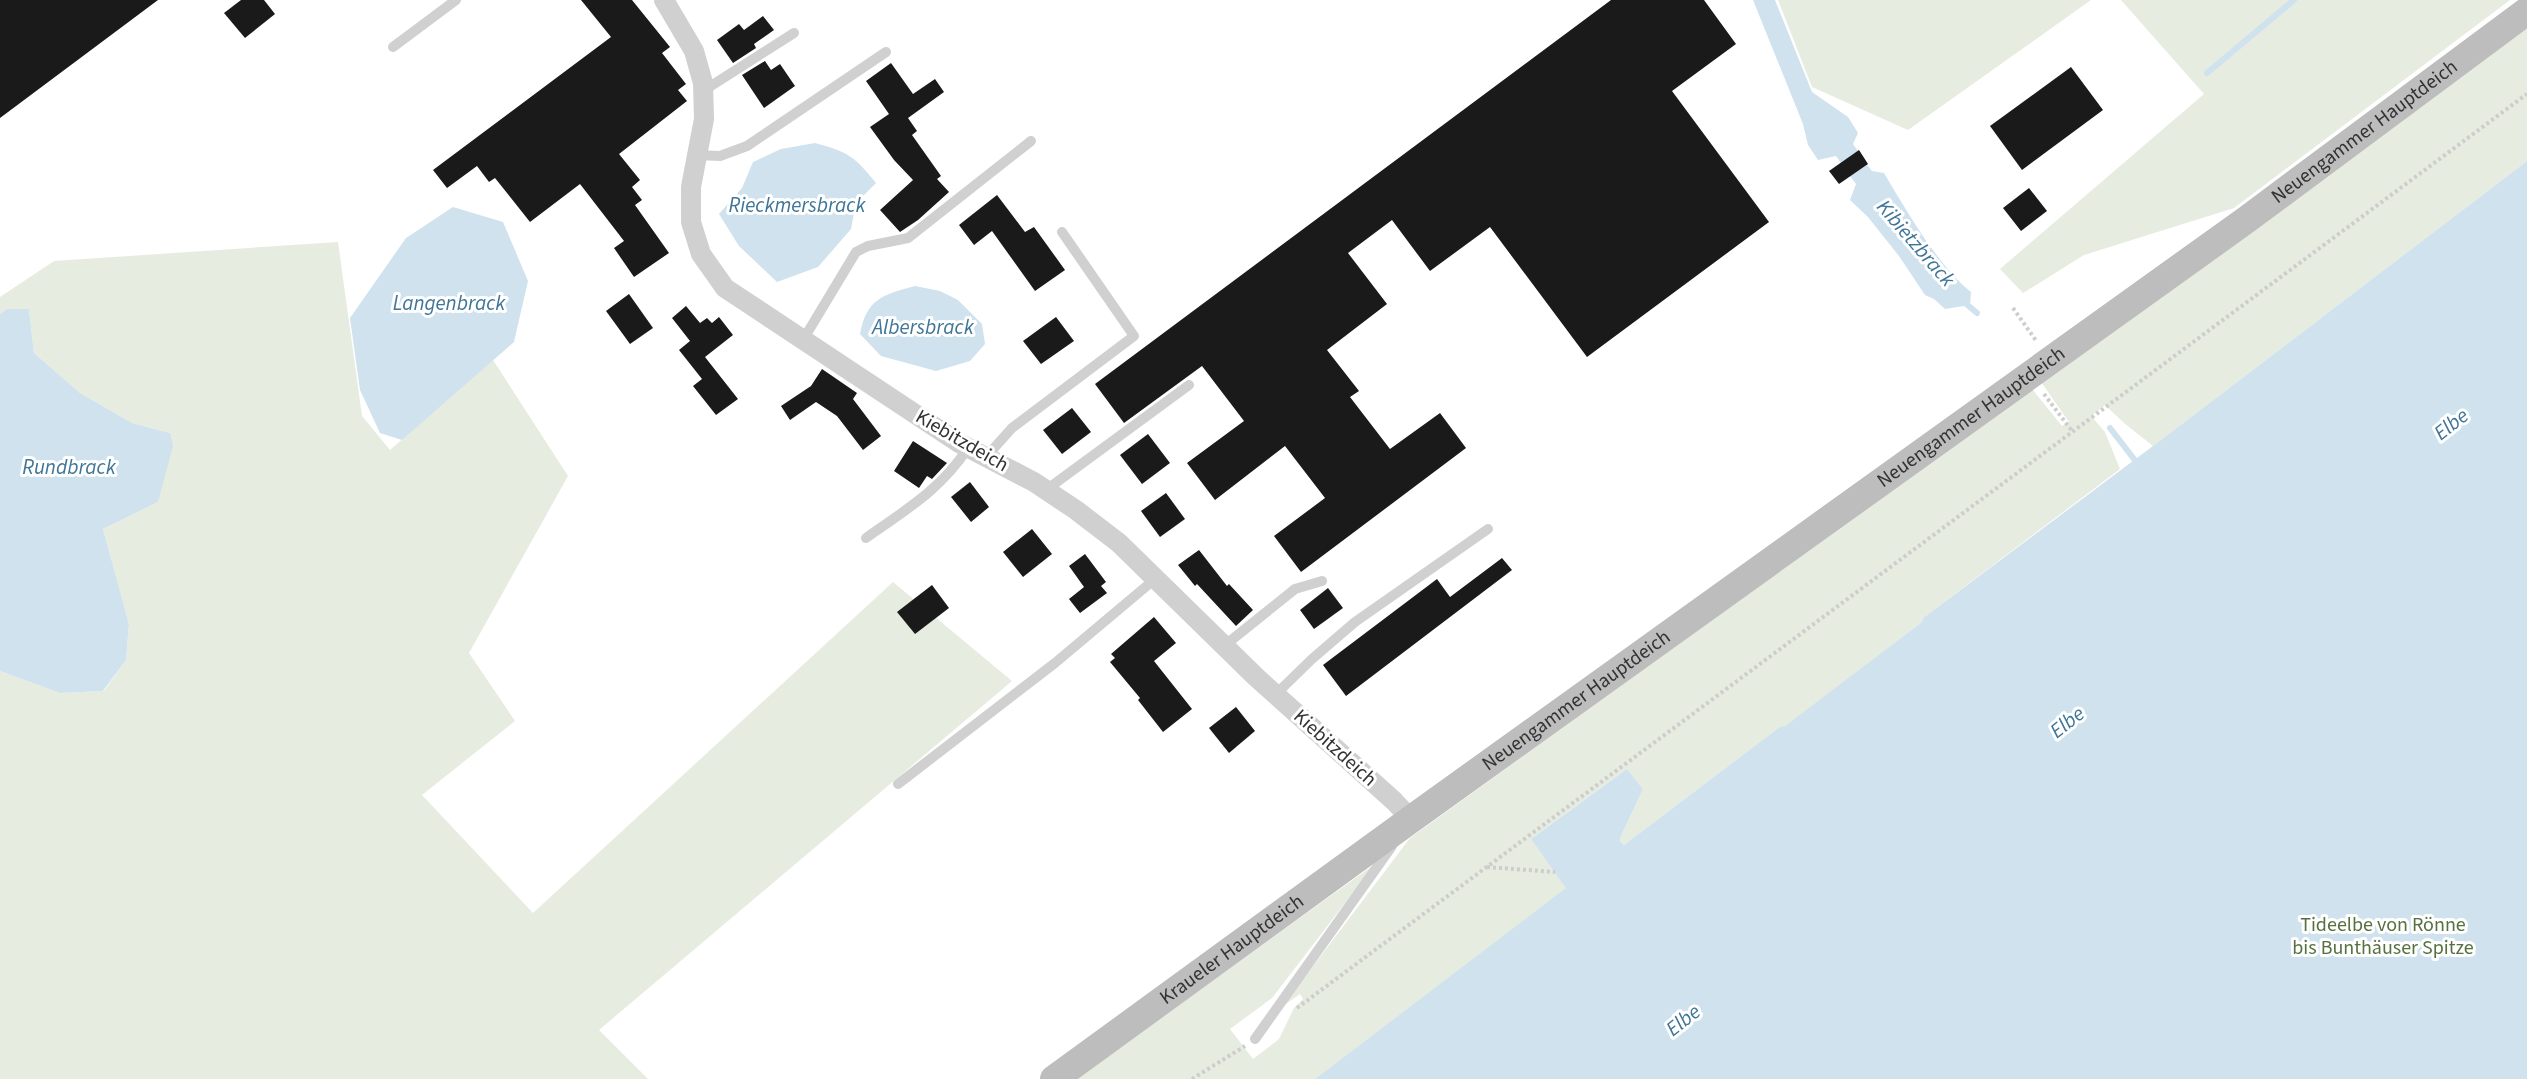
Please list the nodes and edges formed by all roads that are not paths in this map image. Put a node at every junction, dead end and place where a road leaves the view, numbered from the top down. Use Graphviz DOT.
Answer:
graph roads {
  1 [pos="456,0"];
  2 [pos="664,0"];
  3 [pos="2527,11"];
  4 [pos="794,33"];
  5 [pos="393,47"];
  6 [pos="886,52"];
  7 [pos="704,91"];
  8 [pos="1031,141"];
  9 [pos="696,155"];
  10 [pos="1062,232"];
  11 [pos="803,340"];
  12 [pos="1189,385"];
  13 [pos="968,448"];
  14 [pos="986,457"];
  15 [pos="1046,490"];
  16 [pos="1488,529"];
  17 [pos="866,538"];
  18 [pos="1155,579"];
  19 [pos="1322,581"];
  20 [pos="1224,646"];
  21 [pos="1275,694"];
  22 [pos="898,784"];
  23 [pos="1411,819"];
  24 [pos="1255,1039"];
  25 [pos="1054,1079"];
  1 -- 5 [label="lane"];
  2 -- 7 [label="street, Kiebitzdeich"];
  3 -- 23 [label="street, Neuengammer Hauptdeich"];
  4 -- 7 [label="lane"];
  6 -- 9 [label="lane"];
  7 -- 9 [label="street, Kiebitzdeich"];
  8 -- 11 [label="lane"];
  9 -- 11 [label="street, Kiebitzdeich"];
  10 -- 14 [label="lane"];
  11 -- 13 [label="street, Kiebitzdeich"];
  12 -- 15 [label="lane"];
  13 -- 14 [label="street, Kiebitzdeich"];
  13 -- 17 [label="lane"];
  14 -- 15 [label="street, Kiebitzdeich"];
  15 -- 18 [label="street, Kiebitzdeich"];
  16 -- 21 [label="lane"];
  18 -- 20 [label="street, Kiebitzdeich"];
  18 -- 22 [label="lane"];
  19 -- 20 [label="lane"];
  20 -- 21 [label="street, Kiebitzdeich"];
  21 -- 23 [label="street, Kiebitzdeich"];
  23 -- 24 [label="lane"];
  23 -- 25 [label="street, Kraueler Hauptdeich"];
}
